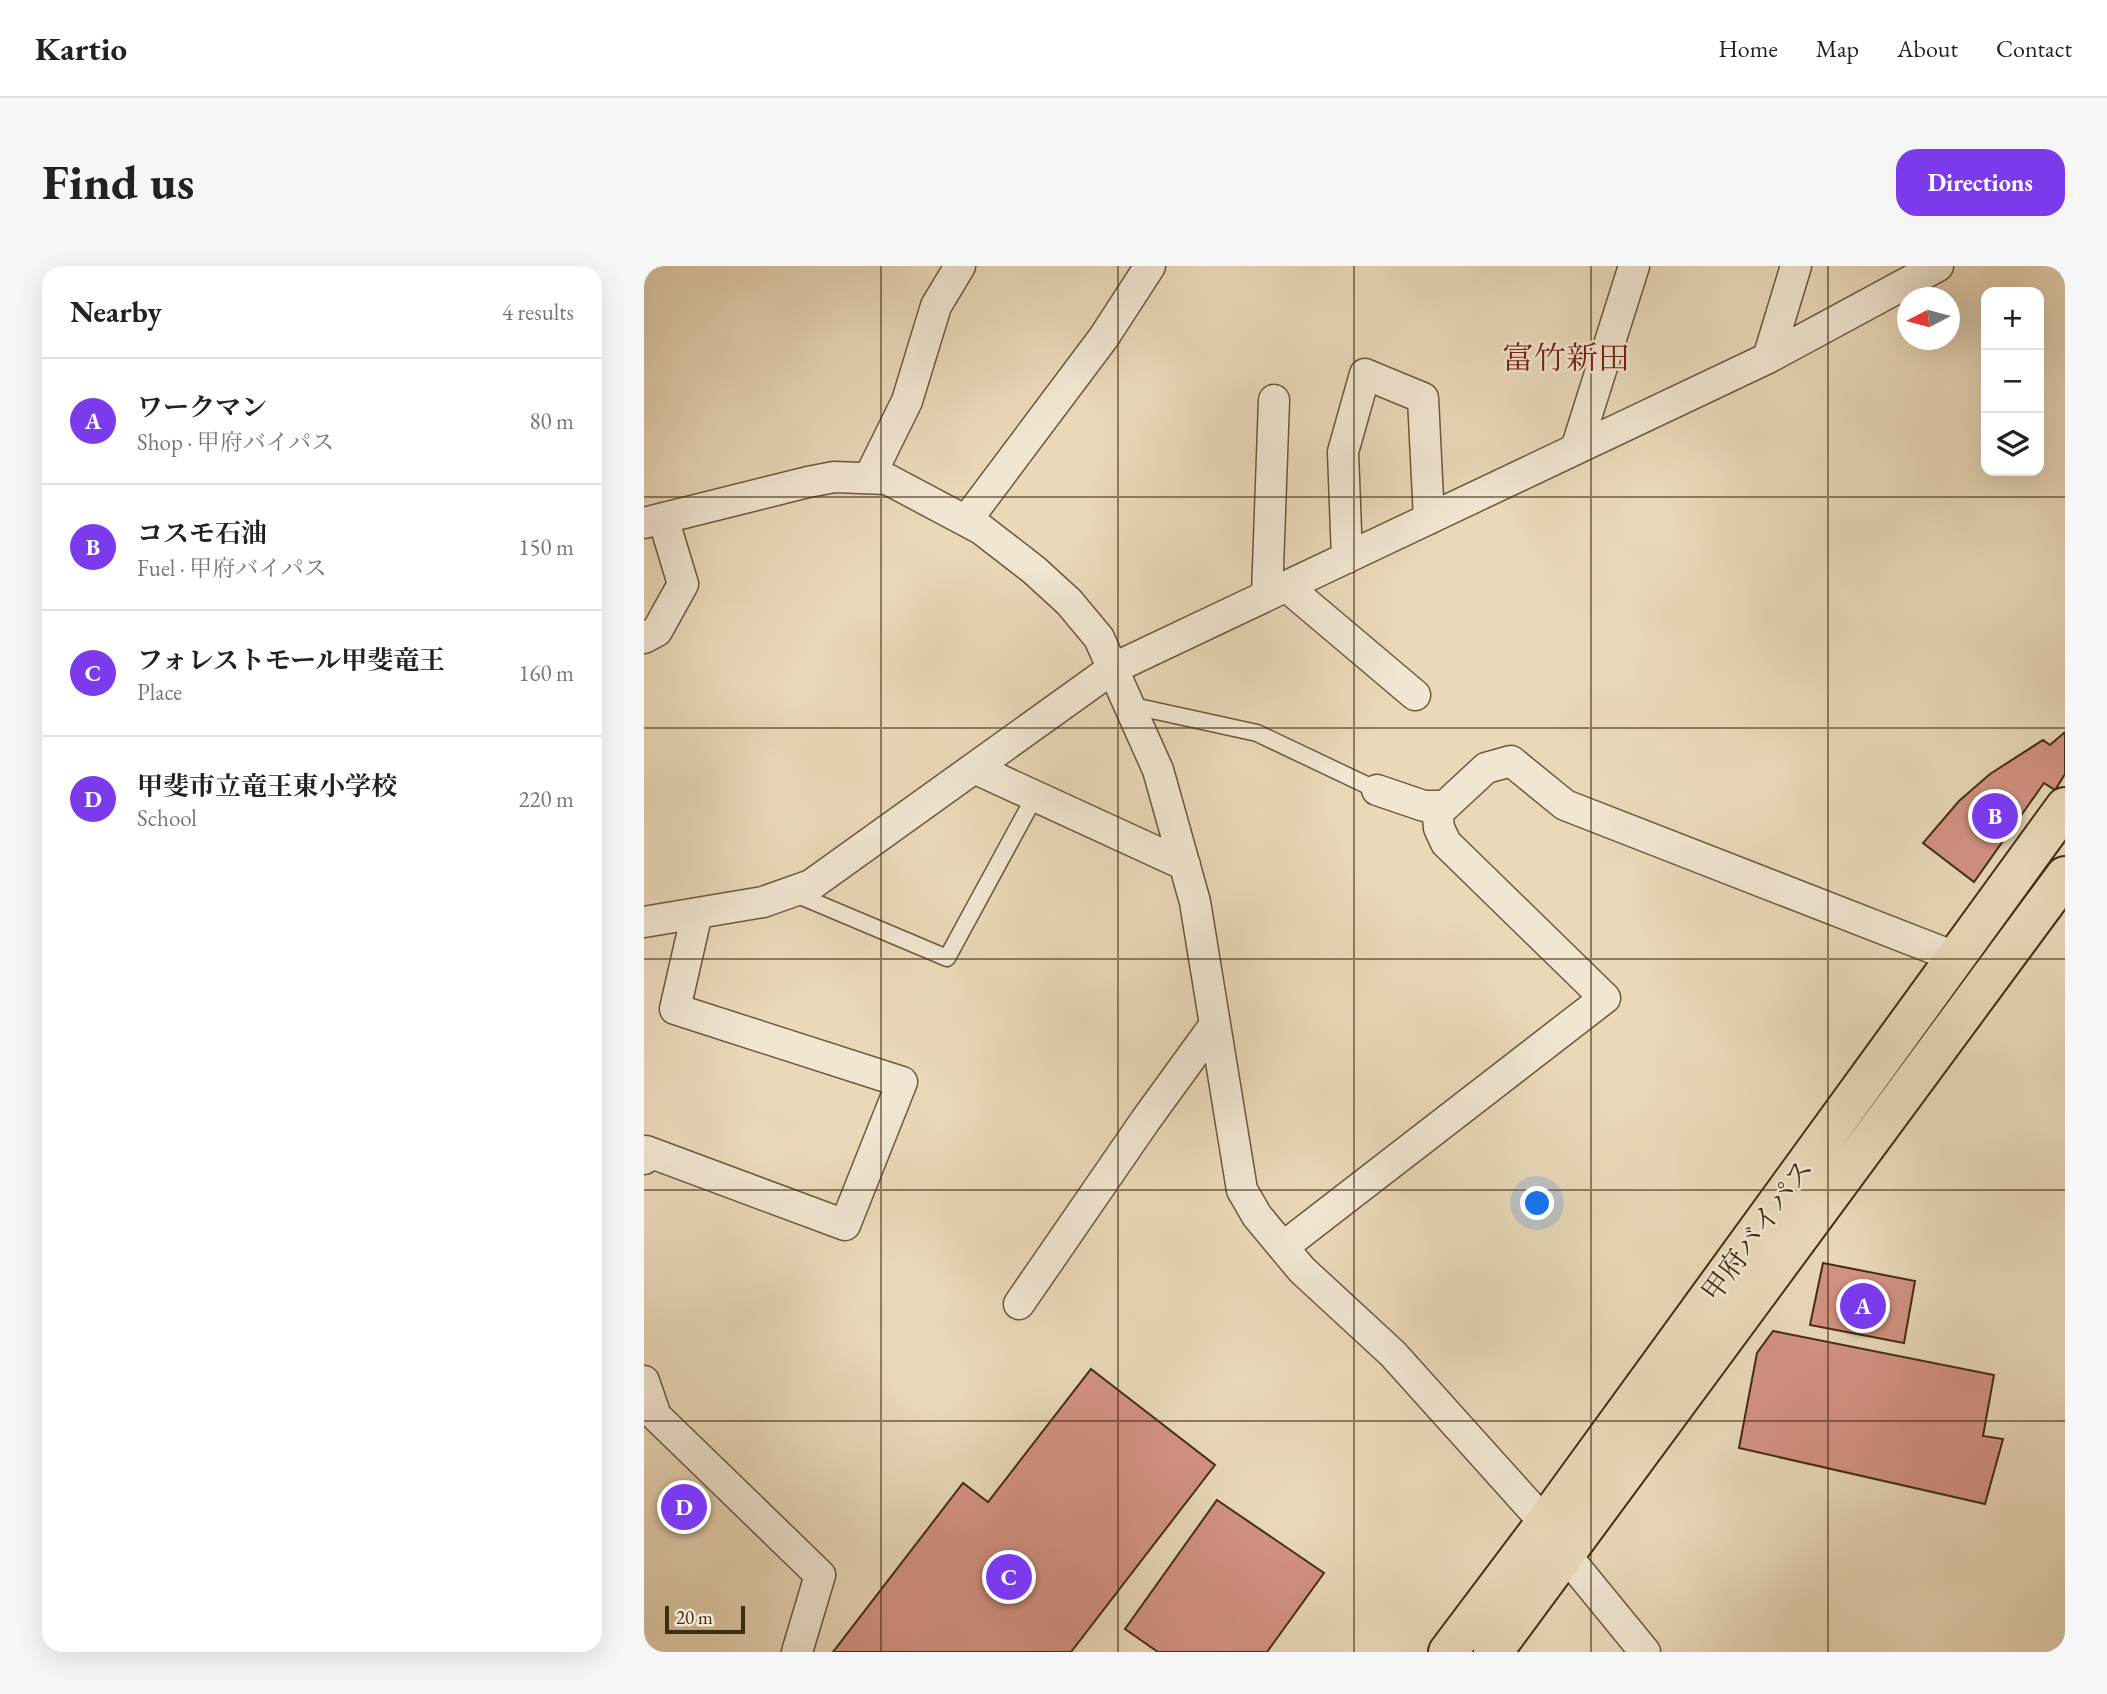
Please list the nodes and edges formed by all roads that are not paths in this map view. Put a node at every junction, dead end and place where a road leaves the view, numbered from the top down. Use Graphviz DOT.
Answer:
graph roads {
  1 [pos="960,266"];
  2 [pos="1150,266"];
  3 [pos="1634,266"];
  4 [pos="1796,266"];
  5 [pos="1938,266"];
  6 [pos="939,280"];
  7 [pos="1768,358"];
  8 [pos="1274,400"];
  9 [pos="1576,449"];
  10 [pos="869,478"];
  11 [pos="1429,519"];
  12 [pos="654,521"];
  13 [pos="967,521"];
  14 [pos="1347,558"];
  15 [pos="1276,591"];
  16 [pos="644,638"];
  17 [pos="1112,669"];
  18 [pos="1415,695"];
  19 [pos="1129,705"];
  20 [pos="974,768"];
  21 [pos="1377,790"];
  22 [pos="1035,796"];
  23 [pos="1437,806"];
  24 [pos="2065,807"];
  25 [pos="1185,865"];
  26 [pos="2065,876"];
  27 [pos="791,892"];
  28 [pos="697,913"];
  29 [pos="644,922"];
  30 [pos="1955,957"];
  31 [pos="1214,1026"];
  32 [pos="644,1159"];
  33 [pos="1283,1247"];
  34 [pos="1019,1304"];
  35 [pos="644,1381"];
  36 [pos="1555,1538"];
  37 [pos="797,1652"];
  38 [pos="1448,1652"];
  39 [pos="1493,1652"];
  40 [pos="1645,1652"];
  1 -- 6 [label="street"];
  2 -- 13 [label="street"];
  3 -- 9 [label="street"];
  4 -- 7 [label="street"];
  5 -- 7 [label="street"];
  6 -- 10 [label="street"];
  7 -- 9 [label="street"];
  8 -- 15 [label="street"];
  9 -- 11 [label="street"];
  10 -- 12 [label="street"];
  10 -- 13 [label="street"];
  11 -- 14 [label="street"];
  11 -- 14 [label="street"];
  12 -- 16 [label="street"];
  13 -- 17 [label="street"];
  14 -- 15 [label="street"];
  15 -- 17 [label="street"];
  15 -- 18 [label="street"];
  17 -- 19 [label="street"];
  17 -- 20 [label="street"];
  19 -- 21 [label="lane"];
  19 -- 25 [label="street"];
  20 -- 22 [label="street"];
  20 -- 27 [label="street"];
  21 -- 23 [label="street"];
  22 -- 25 [label="street"];
  22 -- 27 [label="lane"];
  23 -- 30 [label="street"];
  23 -- 33 [label="street"];
  24 -- 30 [label="highway, 甲府バイパス"];
  25 -- 31 [label="street"];
  26 -- 36 [label="highway, 甲府バイパス"];
  27 -- 28 [label="street"];
  28 -- 29 [label="street"];
  28 -- 32 [label="street"];
  30 -- 36 [label="highway, 甲府バイパス"];
  31 -- 33 [label="street"];
  31 -- 34 [label="street"];
  33 -- 36 [label="street"];
  35 -- 37 [label="street"];
  36 -- 38 [label="highway, 甲府バイパス"];
  36 -- 39 [label="highway, 甲府バイパス"];
  36 -- 40 [label="street"];
}
